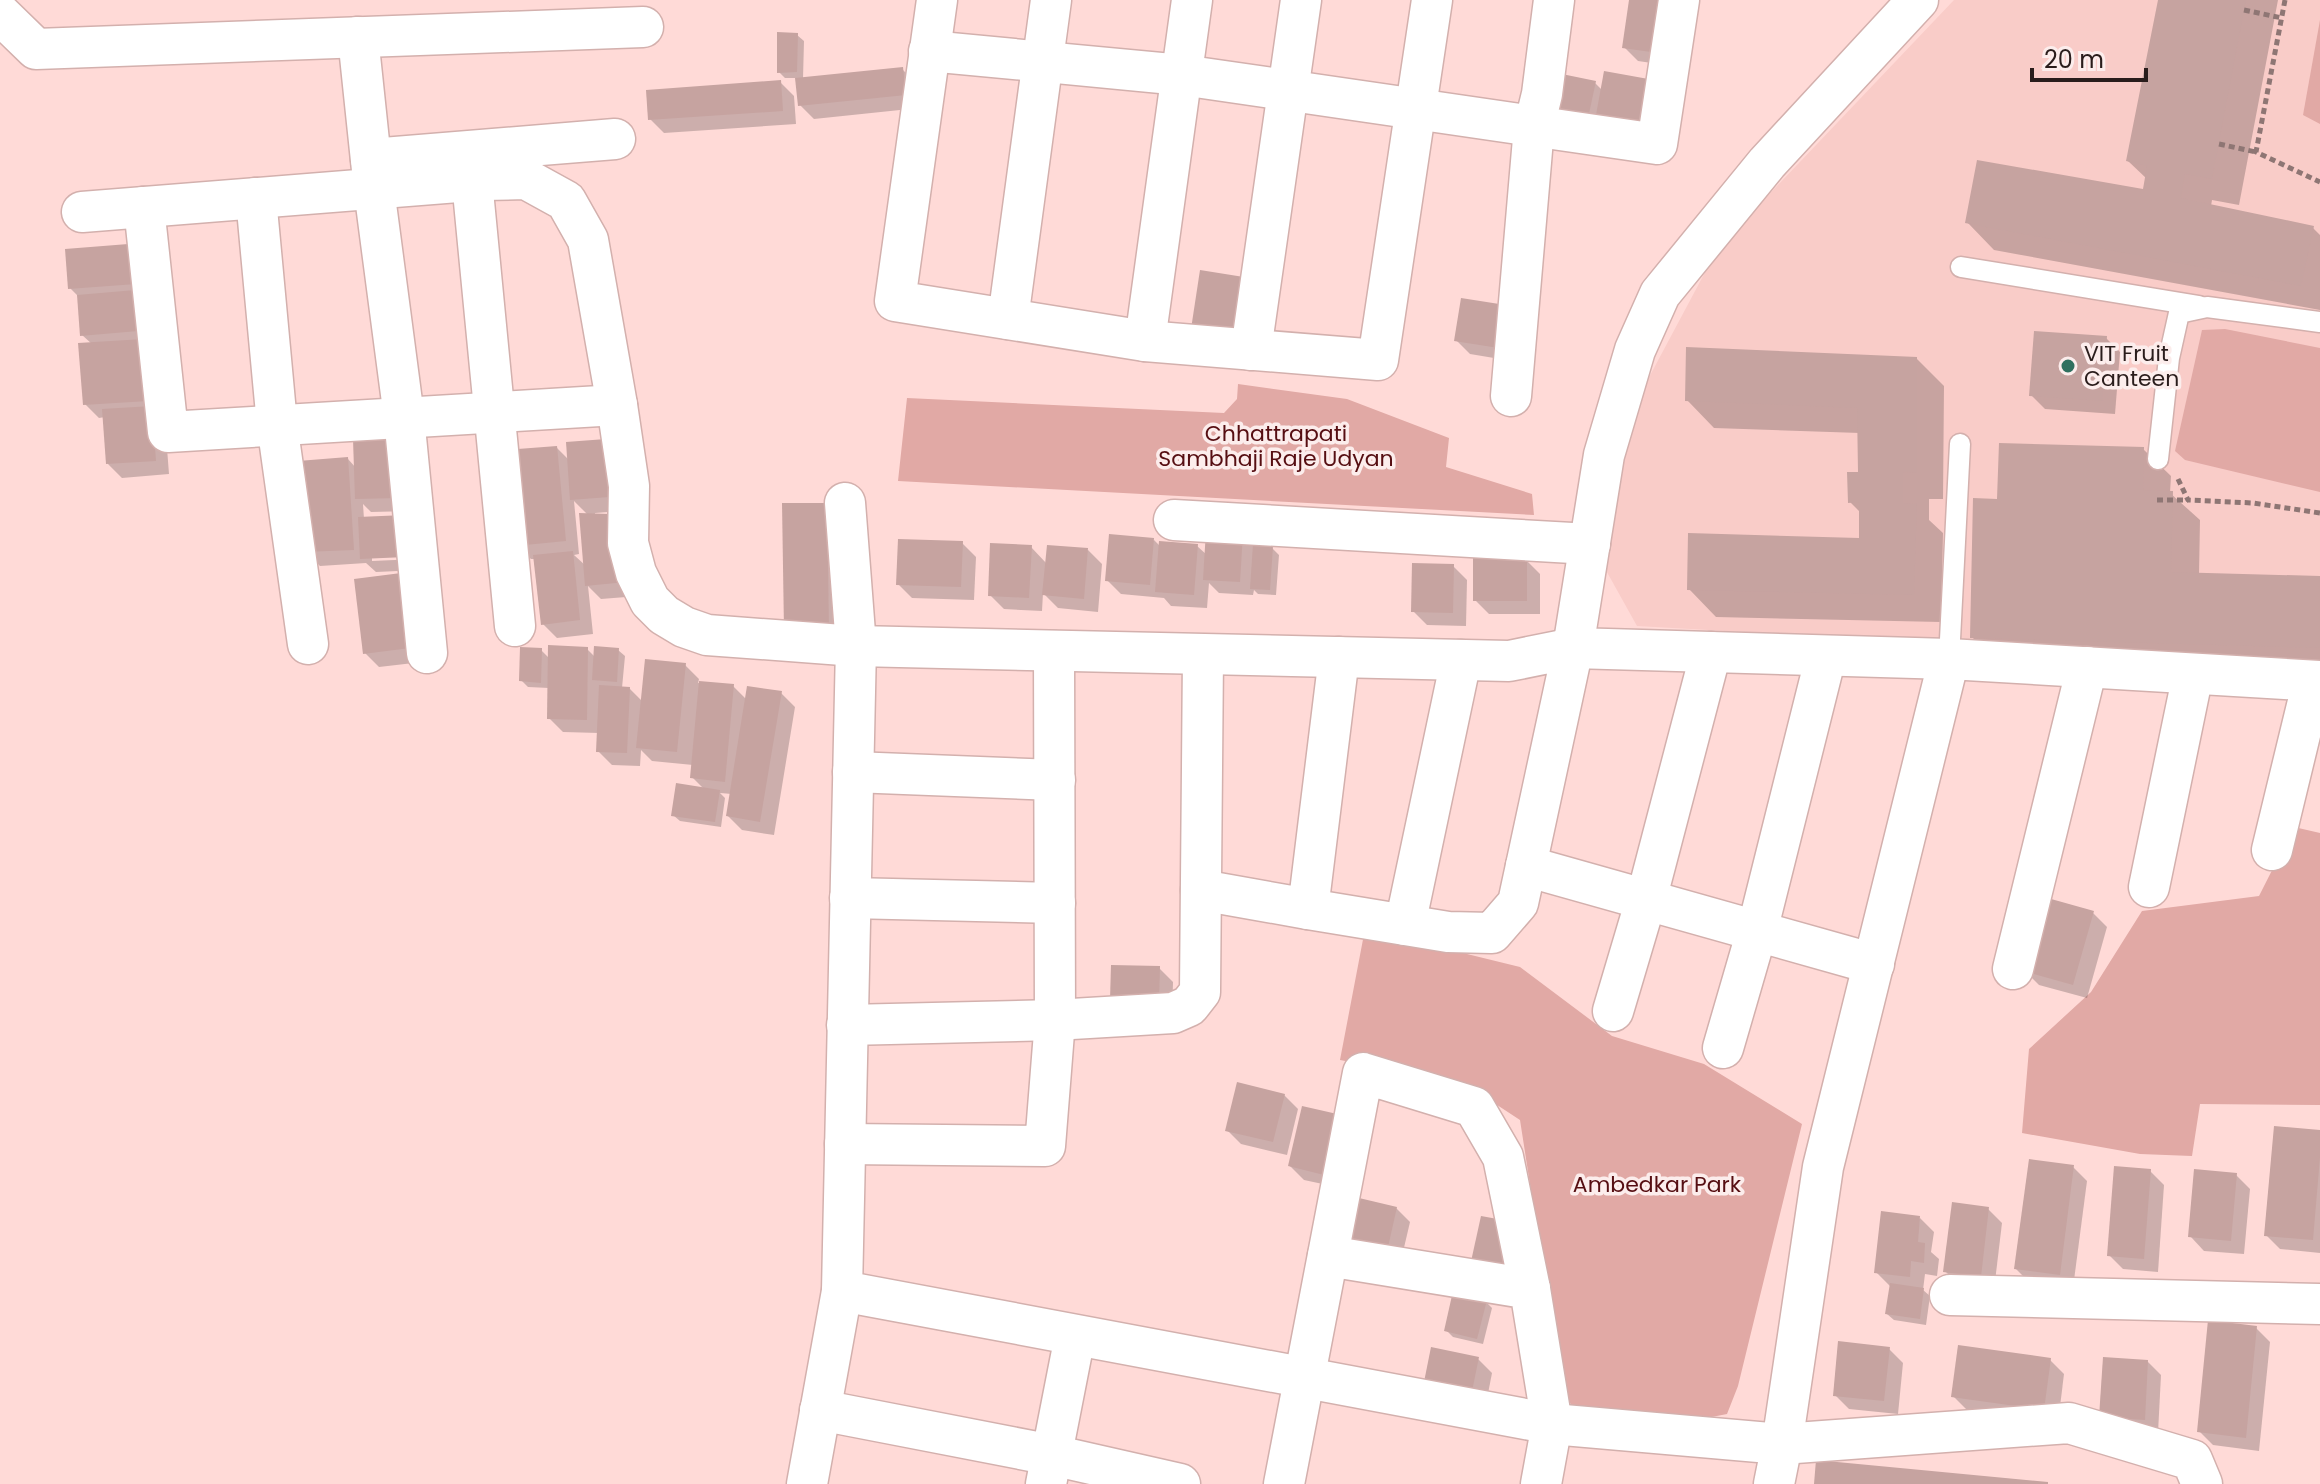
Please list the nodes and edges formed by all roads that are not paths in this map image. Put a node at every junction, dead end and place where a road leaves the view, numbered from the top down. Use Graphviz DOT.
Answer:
graph roads {
  1 [pos="937,0"];
  2 [pos="1051,0"];
  3 [pos="1192,0"];
  4 [pos="1301,0"];
  5 [pos="1432,0"];
  6 [pos="1554,0"];
  7 [pos="1679,0"];
  8 [pos="1918,0"];
  9 [pos="0,14"];
  10 [pos="643,27"];
  11 [pos="358,37"];
  12 [pos="929,51"];
  13 [pos="1042,62"];
  14 [pos="1182,75"];
  15 [pos="1288,91"];
  16 [pos="1416,110"];
  17 [pos="1534,127"];
  18 [pos="615,139"];
  19 [pos="373,174"];
  20 [pos="472,181"];
  21 [pos="256,198"];
  22 [pos="144,207"];
  23 [pos="82,212"];
  24 [pos="1961,267"];
  25 [pos="2207,307"];
  26 [pos="1008,319"];
  27 [pos="2320,322"];
  28 [pos="1145,341"];
  29 [pos="1251,350"];
  30 [pos="1511,396"];
  31 [pos="617,405"];
  32 [pos="494,412"];
  33 [pos="404,417"];
  34 [pos="277,424"];
  35 [pos="1960,444"];
  36 [pos="2158,459"];
  37 [pos="845,503"];
  38 [pos="1174,520"];
  39 [pos="1590,544"];
  40 [pos="515,626"];
  41 [pos="308,644"];
  42 [pos="856,646"];
  43 [pos="1573,648"];
  44 [pos="1054,651"];
  45 [pos="1711,652"];
  46 [pos="427,653"];
  47 [pos="1203,655"];
  48 [pos="1826,656"];
  49 [pos="1339,657"];
  50 [pos="1949,659"];
  51 [pos="1461,660"];
  52 [pos="2087,667"];
  53 [pos="2193,674"];
  54 [pos="2316,681"];
  55 [pos="853,772"];
  56 [pos="1055,780"];
  57 [pos="2272,850"];
  58 [pos="1526,866"];
  59 [pos="2149,887"];
  60 [pos="1201,890"];
  61 [pos="850,898"];
  62 [pos="1646,900"];
  63 [pos="1055,903"];
  64 [pos="1308,909"];
  65 [pos="1405,925"];
  66 [pos="1757,931"];
  67 [pos="1874,964"];
  68 [pos="2013,969"];
  69 [pos="1613,1011"];
  70 [pos="1055,1020"];
  71 [pos="847,1025"];
  72 [pos="1723,1048"];
  73 [pos="845,1144"];
  74 [pos="1328,1256"];
  75 [pos="1530,1289"];
  76 [pos="842,1291"];
  77 [pos="1950,1295"];
  78 [pos="2320,1304"];
  79 [pos="1075,1336"];
  80 [pos="1304,1378"];
  81 [pos="820,1410"];
  82 [pos="1552,1424"];
  83 [pos="1782,1444"];
  84 [pos="1049,1470"];
  85 [pos="807,1484"];
  86 [pos="1180,1484"];
  87 [pos="1284,1484"];
  88 [pos="1541,1484"];
  89 [pos="1774,1484"];
  90 [pos="2202,1484"];
  1 -- 12 [label="street"];
  2 -- 13 [label="street"];
  3 -- 14 [label="street"];
  4 -- 15 [label="street"];
  5 -- 16 [label="street"];
  6 -- 17 [label="street"];
  7 -- 17 [label="street"];
  8 -- 39 [label="street"];
  9 -- 11 [label="street"];
  10 -- 11 [label="street"];
  11 -- 19 [label="street"];
  12 -- 13 [label="street"];
  12 -- 26 [label="street"];
  13 -- 14 [label="street"];
  13 -- 26 [label="street"];
  14 -- 15 [label="street"];
  14 -- 28 [label="street"];
  15 -- 16 [label="street"];
  15 -- 29 [label="street"];
  16 -- 17 [label="street"];
  16 -- 29 [label="street"];
  17 -- 30 [label="street"];
  18 -- 19 [label="street"];
  19 -- 20 [label="street"];
  19 -- 21 [label="street"];
  19 -- 33 [label="street"];
  20 -- 31 [label="street"];
  20 -- 32 [label="street"];
  21 -- 22 [label="street"];
  21 -- 34 [label="street"];
  22 -- 23 [label="street"];
  22 -- 34 [label="street"];
  24 -- 25 [label="lane"];
  25 -- 27 [label="lane"];
  25 -- 36 [label="lane"];
  26 -- 28 [label="street"];
  28 -- 29 [label="street"];
  31 -- 32 [label="street"];
  31 -- 42 [label="street"];
  32 -- 33 [label="street"];
  32 -- 40 [label="street"];
  33 -- 34 [label="street"];
  33 -- 46 [label="street"];
  34 -- 41 [label="street"];
  35 -- 50 [label="lane"];
  37 -- 42 [label="street"];
  38 -- 39 [label="street"];
  39 -- 43 [label="street"];
  42 -- 44 [label="street"];
  42 -- 55 [label="street"];
  43 -- 45 [label="street"];
  43 -- 51 [label="street"];
  43 -- 58 [label="street"];
  44 -- 47 [label="street"];
  44 -- 56 [label="street"];
  45 -- 48 [label="street"];
  45 -- 62 [label="street"];
  47 -- 49 [label="street"];
  47 -- 60 [label="street"];
  48 -- 50 [label="street"];
  48 -- 66 [label="street"];
  49 -- 51 [label="street"];
  49 -- 64 [label="street"];
  50 -- 52 [label="street"];
  50 -- 67 [label="street"];
  51 -- 65 [label="street"];
  52 -- 53 [label="street"];
  52 -- 68 [label="street"];
  53 -- 54 [label="street"];
  53 -- 59 [label="street"];
  54 -- 57 [label="street"];
  55 -- 56 [label="street"];
  55 -- 61 [label="street"];
  56 -- 63 [label="street"];
  58 -- 62 [label="street"];
  58 -- 65 [label="street"];
  60 -- 64 [label="street"];
  60 -- 70 [label="street"];
  61 -- 63 [label="street"];
  61 -- 71 [label="street"];
  62 -- 66 [label="street"];
  62 -- 69 [label="street"];
  63 -- 70 [label="street"];
  64 -- 65 [label="street"];
  66 -- 67 [label="street"];
  66 -- 72 [label="street"];
  67 -- 83 [label="street"];
  70 -- 71 [label="street"];
  70 -- 73 [label="street"];
  71 -- 73 [label="street"];
  73 -- 76 [label="street"];
  74 -- 75 [label="street"];
  74 -- 75 [label="street"];
  74 -- 80 [label="street"];
  75 -- 82 [label="street"];
  76 -- 79 [label="street"];
  76 -- 81 [label="street"];
  77 -- 78 [label="street"];
  79 -- 80 [label="street"];
  79 -- 84 [label="street"];
  80 -- 82 [label="street"];
  80 -- 87 [label="street"];
  81 -- 84 [label="street"];
  81 -- 85 [label="street"];
  82 -- 83 [label="street"];
  82 -- 88 [label="street"];
  83 -- 89 [label="street"];
  83 -- 90 [label="street"];
  84 -- 86 [label="street"];
}
